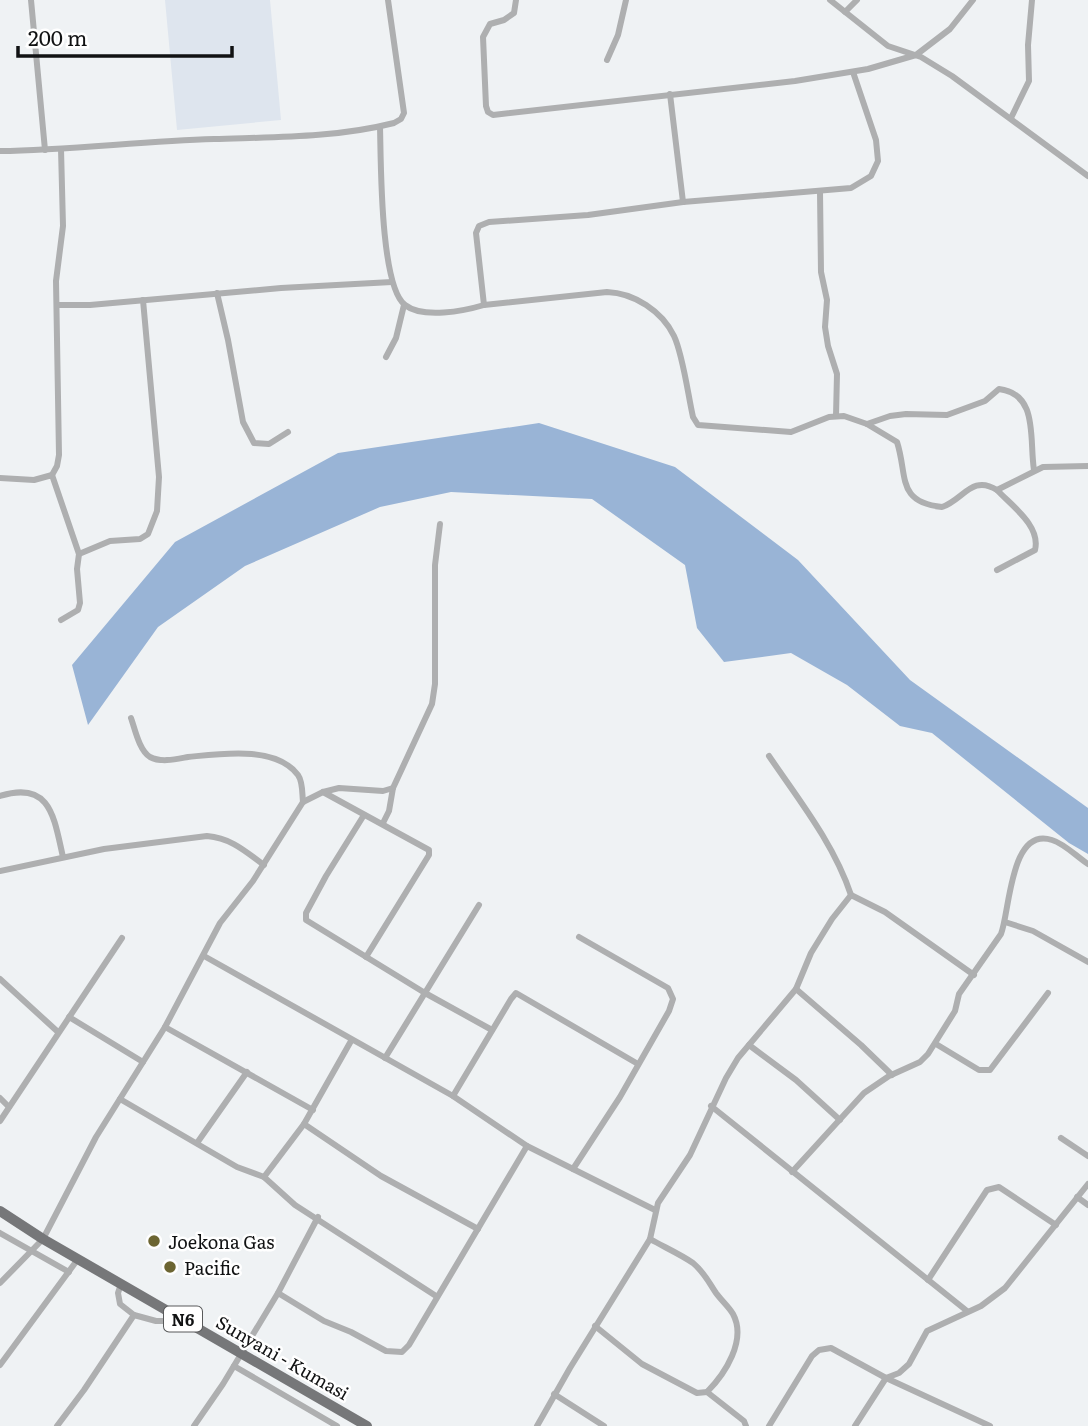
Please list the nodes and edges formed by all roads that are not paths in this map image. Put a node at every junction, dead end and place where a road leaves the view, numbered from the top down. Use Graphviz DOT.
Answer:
graph roads {
  1 [pos="32,0"];
  2 [pos="388,0"];
  3 [pos="516,0"];
  4 [pos="626,0"];
  5 [pos="830,0"];
  6 [pos="857,0"];
  7 [pos="973,0"];
  8 [pos="1032,0"];
  9 [pos="845,12"];
  10 [pos="916,55"];
  11 [pos="607,60"];
  12 [pos="853,72"];
  13 [pos="670,94"];
  14 [pos="1012,118"];
  15 [pos="380,127"];
  16 [pos="61,149"];
  17 [pos="45,150"];
  18 [pos="0,151"];
  19 [pos="1088,176"];
  20 [pos="820,192"];
  21 [pos="683,202"];
  22 [pos="392,282"];
  23 [pos="217,293"];
  24 [pos="143,300"];
  25 [pos="58,305"];
  26 [pos="404,305"];
  27 [pos="484,305"];
  28 [pos="386,357"];
  29 [pos="836,416"];
  30 [pos="867,424"];
  31 [pos="288,432"];
  32 [pos="1088,466"];
  33 [pos="1034,470"];
  34 [pos="52,475"];
  35 [pos="0,478"];
  36 [pos="997,490"];
  37 [pos="440,524"];
  38 [pos="79,554"];
  39 [pos="997,570"];
  40 [pos="61,620"];
  41 [pos="131,718"];
  42 [pos="769,756"];
  43 [pos="393,788"];
  44 [pos="323,792"];
  45 [pos="0,796"];
  46 [pos="303,802"];
  47 [pos="364,815"];
  48 [pos="383,823"];
  49 [pos="64,857"];
  50 [pos="1088,864"];
  51 [pos="264,865"];
  52 [pos="0,872"];
  53 [pos="851,895"];
  54 [pos="479,905"];
  55 [pos="1005,922"];
  56 [pos="579,937"];
  57 [pos="122,938"];
  58 [pos="204,956"];
  59 [pos="366,957"];
  60 [pos="1088,962"];
  61 [pos="974,975"];
  62 [pos="0,979"];
  63 [pos="796,989"];
  64 [pos="425,993"];
  65 [pos="1048,993"];
  66 [pos="69,1017"];
  67 [pos="165,1027"];
  68 [pos="492,1030"];
  69 [pos="58,1032"];
  70 [pos="351,1041"];
  71 [pos="936,1044"];
  72 [pos="749,1045"];
  73 [pos="385,1058"];
  74 [pos="143,1062"];
  75 [pos="638,1065"];
  76 [pos="247,1072"];
  77 [pos="892,1075"];
  78 [pos="453,1097"];
  79 [pos="0,1098"];
  80 [pos="120,1099"];
  81 [pos="711,1106"];
  82 [pos="9,1107"];
  83 [pos="313,1110"];
  84 [pos="840,1120"];
  85 [pos="0,1121"];
  86 [pos="304,1125"];
  87 [pos="1060,1138"];
  88 [pos="197,1143"];
  89 [pos="527,1146"];
  90 [pos="1088,1156"];
  91 [pos="573,1169"];
  92 [pos="792,1172"];
  93 [pos="264,1177"];
  94 [pos="1088,1184"];
  95 [pos="1077,1197"];
  96 [pos="1088,1205"];
  97 [pos="655,1210"];
  98 [pos="0,1211"];
  99 [pos="318,1217"];
  100 [pos="1056,1225"];
  101 [pos="478,1229"];
  102 [pos="0,1233"];
  103 [pos="43,1238"];
  104 [pos="650,1239"];
  105 [pos="30,1251"];
  106 [pos="78,1259"];
  107 [pos="69,1272"];
  108 [pos="928,1280"];
  109 [pos="0,1283"];
  110 [pos="121,1284"];
  111 [pos="278,1293"];
  112 [pos="436,1296"];
  113 [pos="967,1311"];
  114 [pos="134,1315"];
  115 [pos="175,1315"];
  116 [pos="595,1326"];
  117 [pos="241,1353"];
  118 [pos="0,1365"];
  119 [pos="234,1366"];
  120 [pos="886,1378"];
  121 [pos="707,1392"];
  122 [pos="554,1394"];
  123 [pos="343,1412"];
  124 [pos="334,1425"];
  125 [pos="57,1426"];
  126 [pos="194,1426"];
  127 [pos="367,1426"];
  128 [pos="537,1426"];
  129 [pos="604,1426"];
  130 [pos="747,1426"];
  131 [pos="770,1426"];
  132 [pos="855,1426"];
  133 [pos="990,1426"];
  1 -- 17 [label="street"];
  2 -- 15 [label="street"];
  3 -- 13 [label="street"];
  4 -- 11 [label="street"];
  5 -- 9 [label="street"];
  6 -- 9 [label="street"];
  7 -- 10 [label="street"];
  8 -- 14 [label="street"];
  9 -- 10 [label="street"];
  10 -- 12 [label="street"];
  10 -- 14 [label="street"];
  12 -- 13 [label="street"];
  12 -- 20 [label="street"];
  13 -- 21 [label="street"];
  14 -- 19 [label="street"];
  15 -- 16 [label="street"];
  15 -- 22 [label="street"];
  16 -- 17 [label="street"];
  16 -- 25 [label="street"];
  17 -- 18 [label="street"];
  20 -- 21 [label="street"];
  20 -- 29 [label="street"];
  21 -- 27 [label="street"];
  22 -- 23 [label="street"];
  22 -- 26 [label="street"];
  23 -- 24 [label="street"];
  23 -- 31 [label="street"];
  24 -- 25 [label="street"];
  24 -- 38 [label="street"];
  25 -- 34 [label="street"];
  26 -- 27 [label="street"];
  26 -- 28 [label="street"];
  27 -- 29 [label="street"];
  29 -- 30 [label="street"];
  30 -- 33 [label="street"];
  30 -- 36 [label="street"];
  32 -- 33 [label="street"];
  33 -- 36 [label="street"];
  34 -- 35 [label="street"];
  34 -- 38 [label="street"];
  36 -- 39 [label="street"];
  37 -- 43 [label="street"];
  38 -- 40 [label="street"];
  41 -- 46 [label="street"];
  42 -- 53 [label="street"];
  43 -- 44 [label="street"];
  43 -- 48 [label="street"];
  44 -- 46 [label="street"];
  44 -- 47 [label="street"];
  45 -- 49 [label="street"];
  46 -- 51 [label="street"];
  47 -- 48 [label="street"];
  47 -- 59 [label="street"];
  48 -- 59 [label="street"];
  49 -- 51 [label="street"];
  49 -- 52 [label="street"];
  50 -- 55 [label="street"];
  51 -- 58 [label="street"];
  53 -- 61 [label="street"];
  53 -- 63 [label="street"];
  54 -- 64 [label="street"];
  55 -- 60 [label="street"];
  55 -- 61 [label="street"];
  56 -- 75 [label="street"];
  57 -- 66 [label="street"];
  58 -- 67 [label="street"];
  58 -- 70 [label="street"];
  59 -- 64 [label="street"];
  61 -- 71 [label="street"];
  62 -- 69 [label="street"];
  63 -- 72 [label="street"];
  63 -- 77 [label="street"];
  64 -- 68 [label="street"];
  64 -- 73 [label="street"];
  65 -- 71 [label="street"];
  66 -- 69 [label="street"];
  66 -- 74 [label="street"];
  67 -- 74 [label="street"];
  67 -- 76 [label="street"];
  68 -- 75 [label="street"];
  68 -- 78 [label="street"];
  69 -- 82 [label="street"];
  70 -- 73 [label="street"];
  70 -- 83 [label="street"];
  71 -- 77 [label="street"];
  72 -- 81 [label="street"];
  72 -- 84 [label="street"];
  73 -- 78 [label="street"];
  74 -- 80 [label="street"];
  75 -- 91 [label="street"];
  76 -- 83 [label="street"];
  76 -- 88 [label="street"];
  77 -- 84 [label="street"];
  78 -- 89 [label="street"];
  79 -- 82 [label="street"];
  80 -- 88 [label="street"];
  80 -- 103 [label="street"];
  81 -- 92 [label="street"];
  81 -- 97 [label="street"];
  82 -- 85 [label="street"];
  83 -- 86 [label="street"];
  84 -- 92 [label="street"];
  86 -- 93 [label="street"];
  86 -- 101 [label="street"];
  87 -- 90 [label="street"];
  88 -- 93 [label="street"];
  89 -- 91 [label="street"];
  89 -- 101 [label="street"];
  91 -- 97 [label="street"];
  92 -- 108 [label="street"];
  93 -- 99 [label="street"];
  94 -- 95 [label="street"];
  95 -- 96 [label="street"];
  95 -- 100 [label="street"];
  97 -- 104 [label="street"];
  98 -- 103 [label="main road, Sunyani - Kumasi / N6"];
  99 -- 111 [label="street"];
  99 -- 112 [label="street"];
  100 -- 108 [label="street"];
  100 -- 113 [label="street"];
  101 -- 112 [label="street"];
  102 -- 105 [label="street"];
  103 -- 105 [label="street"];
  103 -- 106 [label="main road, Sunyani - Kumasi / N6"];
  104 -- 116 [label="street"];
  104 -- 121 [label="street"];
  105 -- 107 [label="street"];
  105 -- 109 [label="street"];
  106 -- 107 [label="street"];
  106 -- 110 [label="main road, Sunyani - Kumasi / N6"];
  107 -- 118 [label="street"];
  108 -- 113 [label="street"];
  110 -- 114 [label="street"];
  110 -- 115 [label="main road, Sunyani - Kumasi / N6"];
  111 -- 112 [label="street"];
  111 -- 117 [label="street"];
  113 -- 120 [label="street"];
  114 -- 115 [label="street"];
  114 -- 125 [label="street"];
  115 -- 117 [label="main road, Sunyani - Kumasi / N6"];
  116 -- 121 [label="street"];
  116 -- 122 [label="street"];
  117 -- 119 [label="street"];
  117 -- 123 [label="main road, Sunyani - Kumasi / N6"];
  119 -- 124 [label="street"];
  119 -- 126 [label="street"];
  120 -- 131 [label="street"];
  120 -- 132 [label="street"];
  120 -- 133 [label="street"];
  121 -- 130 [label="street"];
  122 -- 128 [label="street"];
  122 -- 129 [label="street"];
  123 -- 124 [label="street"];
  123 -- 127 [label="main road, Sunyani - Kumasi / N6"];
}
